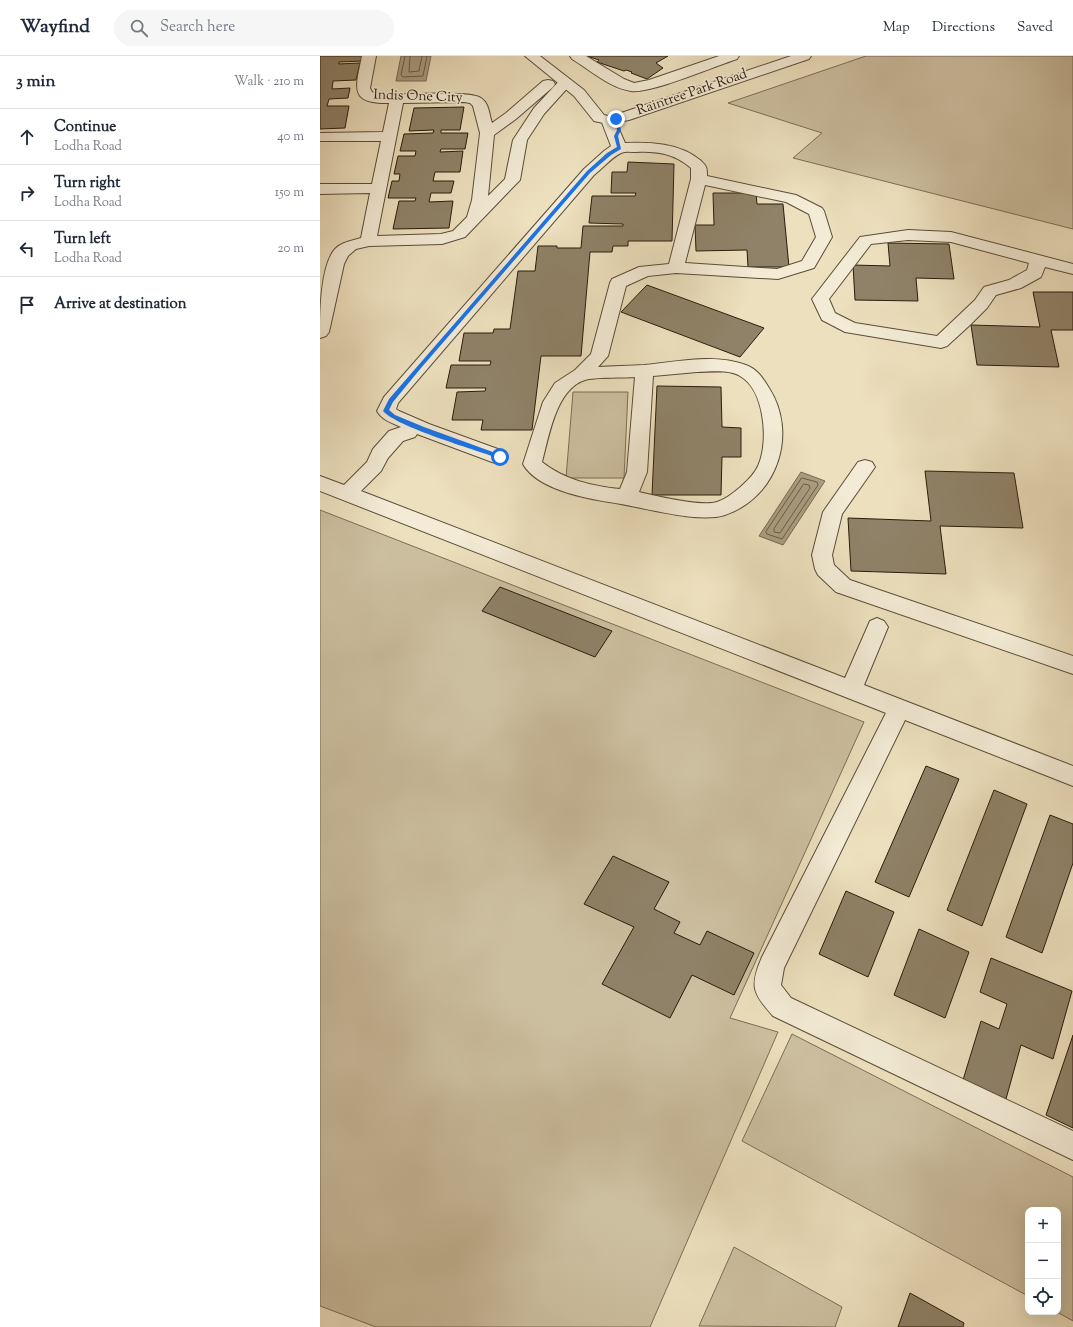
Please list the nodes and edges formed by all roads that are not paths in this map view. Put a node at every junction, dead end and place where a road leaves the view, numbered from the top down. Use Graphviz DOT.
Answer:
graph roads {
  1 [pos="369,56"];
  2 [pos="532,56"];
  3 [pos="577,56"];
  4 [pos="732,56"];
  5 [pos="804,56"];
  6 [pos="561,79"];
  7 [pos="397,99"];
  8 [pos="511,116"];
  9 [pos="608,119"];
  10 [pos="487,133"];
  11 [pos="390,136"];
  12 [pos="320,137"];
  13 [pos="520,140"];
  14 [pos="666,142"];
  15 [pos="615,145"];
  16 [pos="699,179"];
  17 [pos="379,188"];
  18 [pos="320,189"];
  19 [pos="474,219"];
  20 [pos="368,241"];
  21 [pos="1038,260"];
  22 [pos="676,268"];
  23 [pos="1073,269"];
  24 [pos="320,332"];
  25 [pos="644,371"];
  26 [pos="581,374"];
  27 [pos="411,429"];
  28 [pos="500,457"];
  29 [pos="865,468"];
  30 [pos="320,483"];
  31 [pos="348,493"];
  32 [pos="627,497"];
  33 [pos="877,627"];
  34 [pos="1073,665"];
  35 [pos="851,690"];
  36 [pos="899,709"];
  37 [pos="1073,776"];
  38 [pos="1073,1146"];
  1 -- 7 [label="street, Indis One City"];
  2 -- 6 [label="street"];
  3 -- 4 [label="street"];
  5 -- 9 [label="street, Raintree Park Road"];
  6 -- 8 [label="street"];
  6 -- 9 [label="street"];
  6 -- 13 [label="street"];
  7 -- 10 [label="street, Indis One City"];
  7 -- 11 [label="street"];
  8 -- 10 [label="street"];
  8 -- 13 [label="street"];
  9 -- 15 [label="street"];
  10 -- 19 [label="street, Indis One City"];
  11 -- 12 [label="street"];
  11 -- 17 [label="street"];
  13 -- 19 [label="street"];
  14 -- 15 [label="street"];
  15 -- 16 [label="street"];
  15 -- 27 [label="street"];
  16 -- 22 [label="street"];
  16 -- 22 [label="street"];
  17 -- 18 [label="street"];
  17 -- 20 [label="street"];
  19 -- 20 [label="street, Indis One City"];
  20 -- 24 [label="street, Indis One City"];
  21 -- 21 [label="street"];
  21 -- 23 [label="street"];
  22 -- 26 [label="street"];
  25 -- 26 [label="street"];
  25 -- 32 [label="street"];
  25 -- 32 [label="street"];
  26 -- 32 [label="street"];
  27 -- 28 [label="street"];
  27 -- 31 [label="street"];
  29 -- 34 [label="street"];
  30 -- 31 [label="street"];
  31 -- 35 [label="street"];
  33 -- 35 [label="street"];
  35 -- 36 [label="street"];
  36 -- 37 [label="street"];
  36 -- 38 [label="street"];
}
